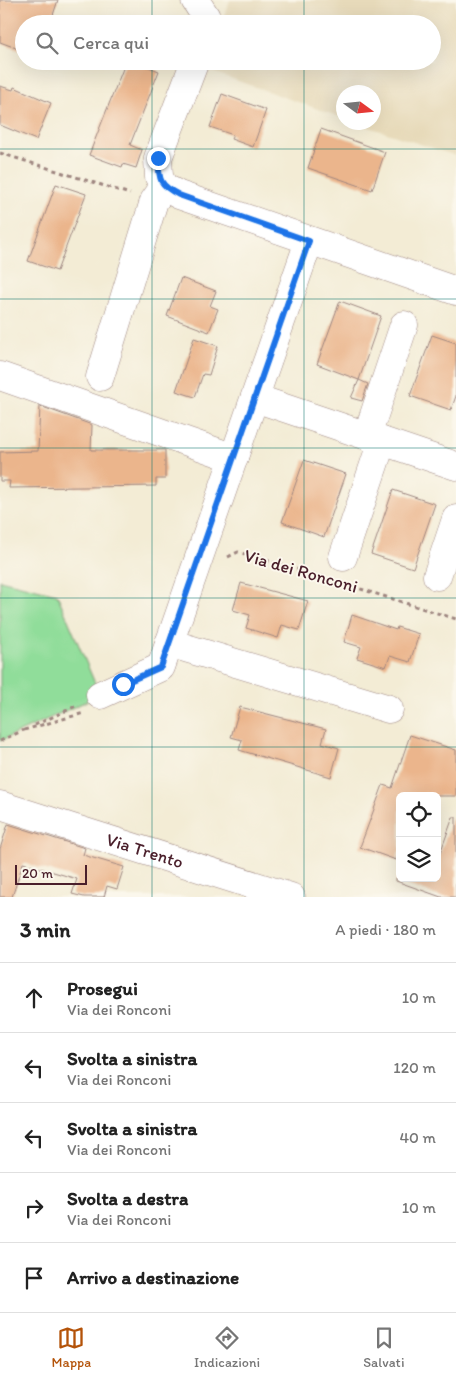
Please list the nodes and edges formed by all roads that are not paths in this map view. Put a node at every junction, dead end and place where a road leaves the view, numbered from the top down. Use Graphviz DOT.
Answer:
graph roads {
  1 [pos="196,0"];
  2 [pos="205,15"];
  3 [pos="192,70"];
  4 [pos="164,187"];
  5 [pos="309,241"];
  6 [pos="456,291"];
  7 [pos="404,325"];
  8 [pos="0,376"];
  9 [pos="100,377"];
  10 [pos="255,398"];
  11 [pos="375,439"];
  12 [pos="234,458"];
  13 [pos="456,466"];
  14 [pos="456,519"];
  15 [pos="338,573"];
  16 [pos="437,576"];
  17 [pos="169,643"];
  18 [pos="96,702"];
  19 [pos="389,708"];
  20 [pos="0,805"];
  21 [pos="291,897"];
  1 -- 2 [label="street"];
  3 -- 4 [label="street"];
  4 -- 5 [label="street"];
  4 -- 9 [label="street"];
  5 -- 6 [label="street"];
  5 -- 10 [label="street"];
  7 -- 11 [label="street"];
  8 -- 12 [label="street"];
  10 -- 11 [label="street"];
  10 -- 12 [label="street"];
  11 -- 13 [label="street"];
  11 -- 15 [label="street"];
  12 -- 17 [label="street"];
  14 -- 16 [label="street"];
  17 -- 18 [label="street"];
  17 -- 19 [label="street"];
  20 -- 21 [label="street, Via Trento"];
}
